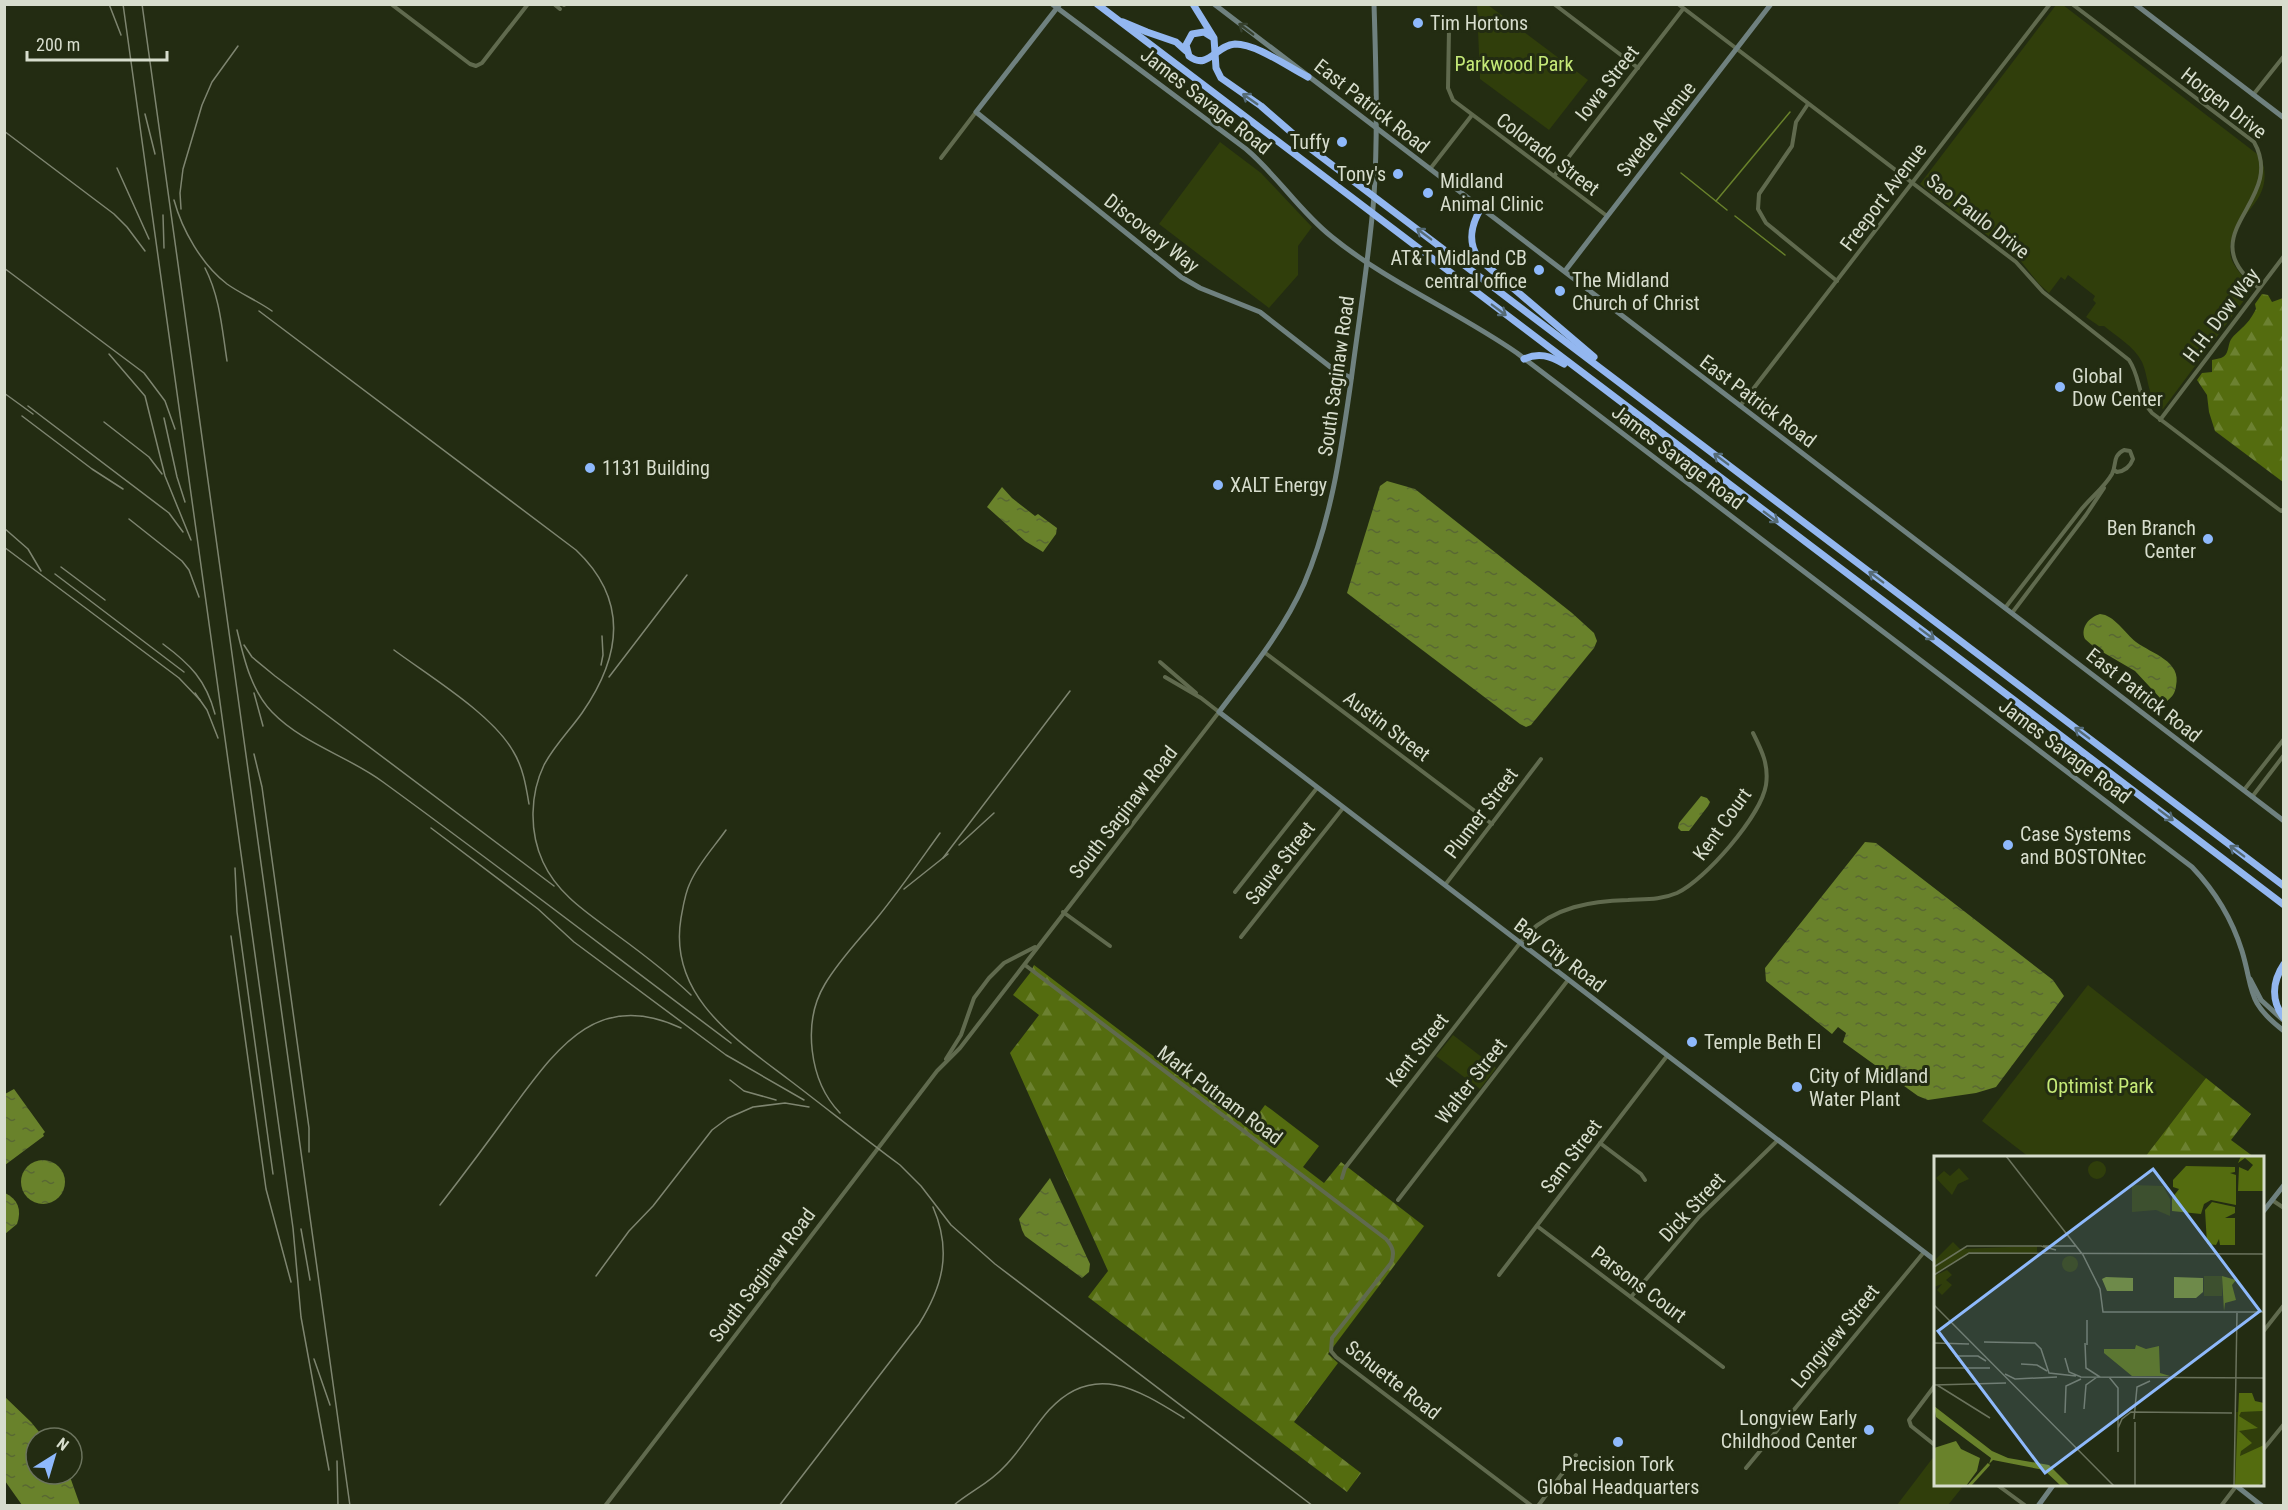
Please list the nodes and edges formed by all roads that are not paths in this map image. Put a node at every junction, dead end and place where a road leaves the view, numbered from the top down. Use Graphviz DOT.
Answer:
graph roads {
  1 [pos="391,4"];
  2 [pos="528,4"];
  3 [pos="554,4"];
  4 [pos="1097,4"];
  5 [pos="1193,4"];
  6 [pos="1214,4"];
  7 [pos="1374,4"];
  8 [pos="1554,4"];
  9 [pos="1678,4"];
  10 [pos="1771,4"];
  11 [pos="1815,4"];
  12 [pos="1851,4"];
  13 [pos="2050,4"];
  14 [pos="2072,4"];
  15 [pos="2135,4"];
  16 [pos="1841,5"];
  17 [pos="1056,6"];
  18 [pos="560,9"];
  19 [pos="1683,9"];
  20 [pos="1115,19"];
  21 [pos="1449,29"];
  22 [pos="1215,42"];
  23 [pos="1737,48"];
  24 [pos="1215,52"];
  25 [pos="1188,54"];
  26 [pos="1279,54"];
  27 [pos="1269,56"];
  28 [pos="2283,56"];
  29 [pos="1638,68"];
  30 [pos="1308,77"];
  31 [pos="2253,95"];
  32 [pos="1808,104"];
  33 [pos="976,112"];
  34 [pos="1472,115"];
  35 [pos="2283,118"];
  36 [pos="1376,128"];
  37 [pos="941,158"];
  38 [pos="2267,163"];
  39 [pos="1430,170"];
  40 [pos="1554,176"];
  41 [pos="1912,183"];
  42 [pos="1480,208"];
  43 [pos="1607,216"];
  44 [pos="2250,217"];
  45 [pos="2283,256"];
  46 [pos="1367,262"];
  47 [pos="1564,271"];
  48 [pos="1837,280"];
  49 [pos="2259,288"];
  50 [pos="1524,358"];
  51 [pos="1351,378"];
  52 [pos="1591,379"];
  53 [pos="1648,404"];
  54 [pos="1740,406"];
  55 [pos="2160,420"];
  56 [pos="2115,471"];
  57 [pos="2283,509"];
  58 [pos="2005,608"];
  59 [pos="2012,613"];
  60 [pos="1264,652"];
  61 [pos="1160,662"];
  62 [pos="1165,677"];
  63 [pos="1201,698"];
  64 [pos="1219,712"];
  65 [pos="1753,734"];
  66 [pos="2283,739"];
  67 [pos="2283,755"];
  68 [pos="1541,759"];
  69 [pos="1317,788"];
  70 [pos="2244,790"];
  71 [pos="2252,797"];
  72 [pos="1343,808"];
  73 [pos="2283,821"];
  74 [pos="1492,824"];
  75 [pos="1445,886"];
  76 [pos="2283,886"];
  77 [pos="1235,892"];
  78 [pos="2283,905"];
  79 [pos="1063,912"];
  80 [pos="1241,937"];
  81 [pos="1520,943"];
  82 [pos="1037,946"];
  83 [pos="1110,946"];
  84 [pos="2283,964"];
  85 [pos="1024,965"];
  86 [pos="2246,969"];
  87 [pos="1568,980"];
  88 [pos="2283,1019"];
  89 [pos="2283,1031"];
  90 [pos="1667,1056"];
  91 [pos="944,1062"];
  92 [pos="1778,1140"];
  93 [pos="1600,1143"];
  94 [pos="1342,1178"];
  95 [pos="1645,1180"];
  96 [pos="2283,1185"];
  97 [pos="1398,1200"];
  98 [pos="2272,1200"];
  99 [pos="2283,1208"];
  100 [pos="2264,1210"];
  101 [pos="1537,1226"];
  102 [pos="1393,1252"];
  103 [pos="1924,1252"];
  104 [pos="1934,1260"];
  105 [pos="1499,1275"];
  106 [pos="1631,1297"];
  107 [pos="2283,1305"];
  108 [pos="2264,1330"];
  109 [pos="1722,1367"];
  110 [pos="1934,1385"];
  111 [pos="2283,1424"];
  112 [pos="1934,1445"];
  113 [pos="2264,1448"];
  114 [pos="1576,1455"];
  115 [pos="1746,1468"];
  116 [pos="1997,1486"];
  117 [pos="2053,1486"];
  118 [pos="2235,1486"];
  119 [pos="2237,1486"];
  120 [pos="605,1506"];
  121 [pos="1532,1506"];
  122 [pos="1538,1506"];
  123 [pos="2026,1506"];
  124 [pos="2038,1506"];
  125 [pos="2221,1506"];
  126 [pos="2262,1506"];
  1 -- 2 [label="street"];
  3 -- 18 [label="street"];
  4 -- 20 [label="highway"];
  5 -- 22 [label="highway"];
  26 -- 6 [label="street, East Patrick Road, one-way"];
  7 -- 36 [label="street, South Saginaw Road"];
  8 -- 29 [label="street"];
  9 -- 19 [label="street, Sao Paulo Drive"];
  10 -- 23 [label="street, Swede Avenue"];
  11 -- 16 [label="street"];
  12 -- 16 [label="street"];
  13 -- 41 [label="street, Freeport Avenue"];
  14 -- 38 [label="street, Horgen Drive"];
  15 -- 31 [label="street"];
  17 -- 33 [label="street"];
  17 -- 46 [label="street, James Savage Road"];
  19 -- 23 [label="street, Sao Paulo Drive"];
  19 -- 29 [label="street, Iowa Street"];
  20 -- 25 [label="highway"];
  20 -- 52 [label="highway, one-way"];
  21 -- 34 [label="street, Colorado Street"];
  22 -- 24 [label="highway"];
  22 -- 25 [label="highway"];
  23 -- 32 [label="street, Sao Paulo Drive"];
  23 -- 43 [label="street, Swede Avenue"];
  24 -- 25 [label="highway"];
  24 -- 27 [label="highway"];
  53 -- 24 [label="highway, one-way"];
  26 -- 27 [label="highway"];
  26 -- 30 [label="street, East Patrick Road"];
  27 -- 30 [label="highway"];
  28 -- 31 [label="street"];
  29 -- 40 [label="street, Iowa Street"];
  30 -- 36 [label="street, East Patrick Road"];
  31 -- 35 [label="street"];
  32 -- 41 [label="street, Sao Paulo Drive"];
  32 -- 48 [label="street"];
  33 -- 37 [label="street"];
  33 -- 51 [label="street, Discovery Way"];
  34 -- 39 [label="street"];
  34 -- 40 [label="street, Colorado Street"];
  36 -- 39 [label="street, East Patrick Road"];
  36 -- 46 [label="street, South Saginaw Road"];
  39 -- 42 [label="street, East Patrick Road"];
  40 -- 43 [label="street, Colorado Street"];
  41 -- 48 [label="street, Freeport Avenue"];
  41 -- 55 [label="street, Sao Paulo Drive"];
  42 -- 47 [label="street, East Patrick Road"];
  42 -- 53 [label="highway"];
  43 -- 47 [label="street, Swede Avenue"];
  44 -- 49 [label="street"];
  45 -- 49 [label="street, H.H. Dow Way"];
  46 -- 50 [label="street, James Savage Road"];
  46 -- 51 [label="street, South Saginaw Road"];
  47 -- 54 [label="street, East Patrick Road"];
  48 -- 54 [label="street, Freeport Avenue"];
  49 -- 55 [label="street, H.H. Dow Way"];
  50 -- 52 [label="highway"];
  50 -- 86 [label="street, James Savage Road"];
  51 -- 60 [label="street, South Saginaw Road"];
  52 -- 78 [label="highway, one-way"];
  76 -- 53 [label="highway, one-way"];
  54 -- 58 [label="street, East Patrick Road"];
  55 -- 57 [label="street, Sao Paulo Drive"];
  56 -- 56 [label="street"];
  56 -- 58 [label="street"];
  56 -- 59 [label="street"];
  58 -- 59 [label="street, East Patrick Road"];
  59 -- 70 [label="street, East Patrick Road"];
  60 -- 64 [label="street, South Saginaw Road"];
  60 -- 74 [label="street, Austin Street"];
  61 -- 63 [label="street"];
  62 -- 63 [label="street, Bay City Road"];
  63 -- 64 [label="street, Bay City Road"];
  64 -- 69 [label="street, Bay City Road"];
  64 -- 79 [label="street, South Saginaw Road"];
  65 -- 81 [label="street, Kent Court"];
  66 -- 70 [label="street"];
  67 -- 71 [label="street"];
  68 -- 74 [label="street, Plumer Street"];
  69 -- 72 [label="street, Bay City Road"];
  69 -- 77 [label="street"];
  70 -- 71 [label="street, East Patrick Road"];
  71 -- 73 [label="street, East Patrick Road"];
  72 -- 75 [label="street, Bay City Road"];
  72 -- 80 [label="street, Sauve Street"];
  74 -- 75 [label="street, Plumer Street"];
  75 -- 81 [label="street, Bay City Road"];
  79 -- 82 [label="street, South Saginaw Road"];
  79 -- 83 [label="street"];
  81 -- 87 [label="street, Bay City Road"];
  81 -- 94 [label="street, Kent Street"];
  82 -- 85 [label="street, South Saginaw Road"];
  82 -- 91 [label="street, South Saginaw Road"];
  84 -- 88 [label="highway"];
  85 -- 91 [label="street, South Saginaw Road"];
  85 -- 102 [label="street, Mark Putnam Road"];
  86 -- 88 [label="street, James Savage Road"];
  86 -- 89 [label="street, James Savage Road"];
  87 -- 90 [label="street, Bay City Road"];
  87 -- 97 [label="street, Walter Street"];
  90 -- 92 [label="street, Bay City Road"];
  90 -- 93 [label="street, Sam Street"];
  91 -- 120 [label="street, South Saginaw Road"];
  92 -- 103 [label="street, Bay City Road"];
  92 -- 106 [label="street, Dick Street"];
  93 -- 95 [label="street"];
  93 -- 101 [label="street, Sam Street"];
  96 -- 98 [label="street"];
  98 -- 99 [label="street"];
  98 -- 100 [label="street"];
  101 -- 105 [label="street, Sam Street"];
  101 -- 106 [label="street, Parsons Court"];
  102 -- 121 [label="street, Schuette Road"];
  103 -- 104 [label="street, Bay City Road"];
  103 -- 115 [label="street, Longview Street"];
  106 -- 109 [label="street, Parsons Court"];
  107 -- 108 [label="street"];
  110 -- 112 [label="street"];
  111 -- 113 [label="street"];
  114 -- 122 [label="street"];
  116 -- 123 [label="street"];
  117 -- 124 [label="street"];
  118 -- 125 [label="street"];
  119 -- 126 [label="street"];
}
